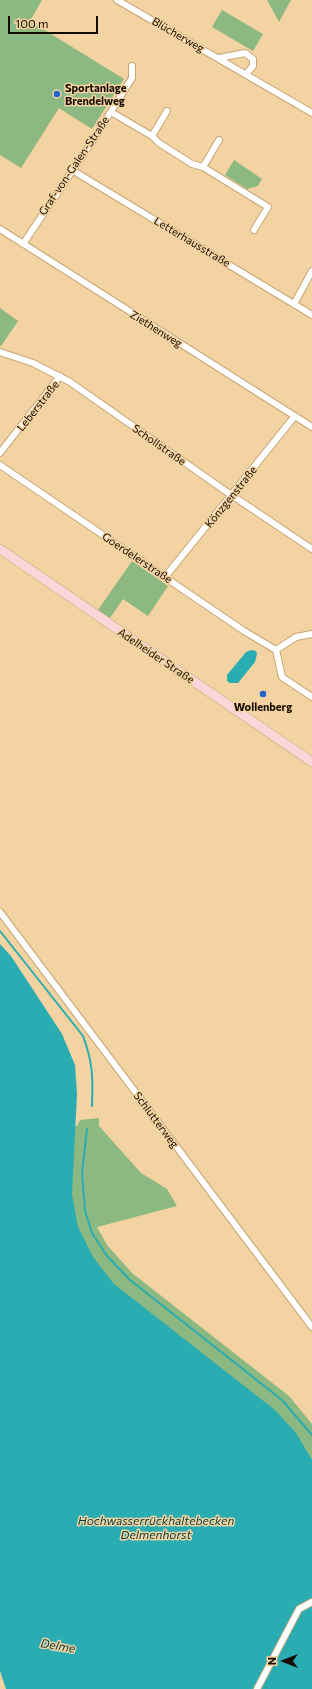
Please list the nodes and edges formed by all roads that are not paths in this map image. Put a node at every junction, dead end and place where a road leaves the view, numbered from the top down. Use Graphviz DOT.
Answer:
graph roads {
  1 [pos="117,0"];
  2 [pos="219,58"];
  3 [pos="132,66"];
  4 [pos="246,74"];
  5 [pos="167,111"];
  6 [pos="111,112"];
  7 [pos="312,113"];
  8 [pos="152,136"];
  9 [pos="219,140"];
  10 [pos="203,167"];
  11 [pos="72,170"];
  12 [pos="0,229"];
  13 [pos="254,230"];
  14 [pos="23,244"];
  15 [pos="312,271"];
  16 [pos="294,304"];
  17 [pos="312,315"];
  18 [pos="0,352"];
  19 [pos="60,376"];
  20 [pos="295,416"];
  21 [pos="312,427"];
  22 [pos="0,453"];
  23 [pos="0,465"];
  24 [pos="232,496"];
  25 [pos="0,549"];
  26 [pos="312,549"];
  27 [pos="165,577"];
  28 [pos="312,634"];
  29 [pos="276,650"];
  30 [pos="312,697"];
  31 [pos="312,762"];
  32 [pos="0,912"];
  33 [pos="312,1327"];
  34 [pos="307,1604"];
  35 [pos="257,1689"];
  1 -- 2 [label="street, Blücherweg"];
  2 -- 4 [label="street, Blücherweg"];
  2 -- 4 [label="street"];
  3 -- 6 [label="street, Graf-von-Galen-Straße"];
  4 -- 7 [label="street, Blücherweg"];
  5 -- 8 [label="street"];
  6 -- 8 [label="street"];
  6 -- 11 [label="street, Graf-von-Galen-Straße"];
  8 -- 10 [label="street"];
  9 -- 10 [label="street"];
  10 -- 13 [label="street"];
  11 -- 14 [label="street, Graf-von-Galen-Straße"];
  11 -- 16 [label="street, Letterhausstraße"];
  12 -- 14 [label="street, Ziethenweg"];
  14 -- 20 [label="street, Ziethenweg"];
  15 -- 16 [label="street"];
  16 -- 17 [label="street, Letterhausstraße"];
  18 -- 19 [label="street, Schollstraße"];
  19 -- 22 [label="street, Leberstraße"];
  19 -- 24 [label="street, Schollstraße"];
  20 -- 21 [label="street, Ziethenweg"];
  20 -- 24 [label="street, Könzgenstraße"];
  23 -- 27 [label="street, Goerdelerstraße"];
  24 -- 26 [label="street, Schollstraße"];
  24 -- 27 [label="street, Könzgenstraße"];
  25 -- 31 [label="main road, Adelheider Straße"];
  27 -- 29 [label="street, Goerdelerstraße"];
  28 -- 29 [label="street"];
  29 -- 30 [label="street"];
  32 -- 33 [label="street, Schlutterweg"];
  34 -- 35 [label="street"];
}
